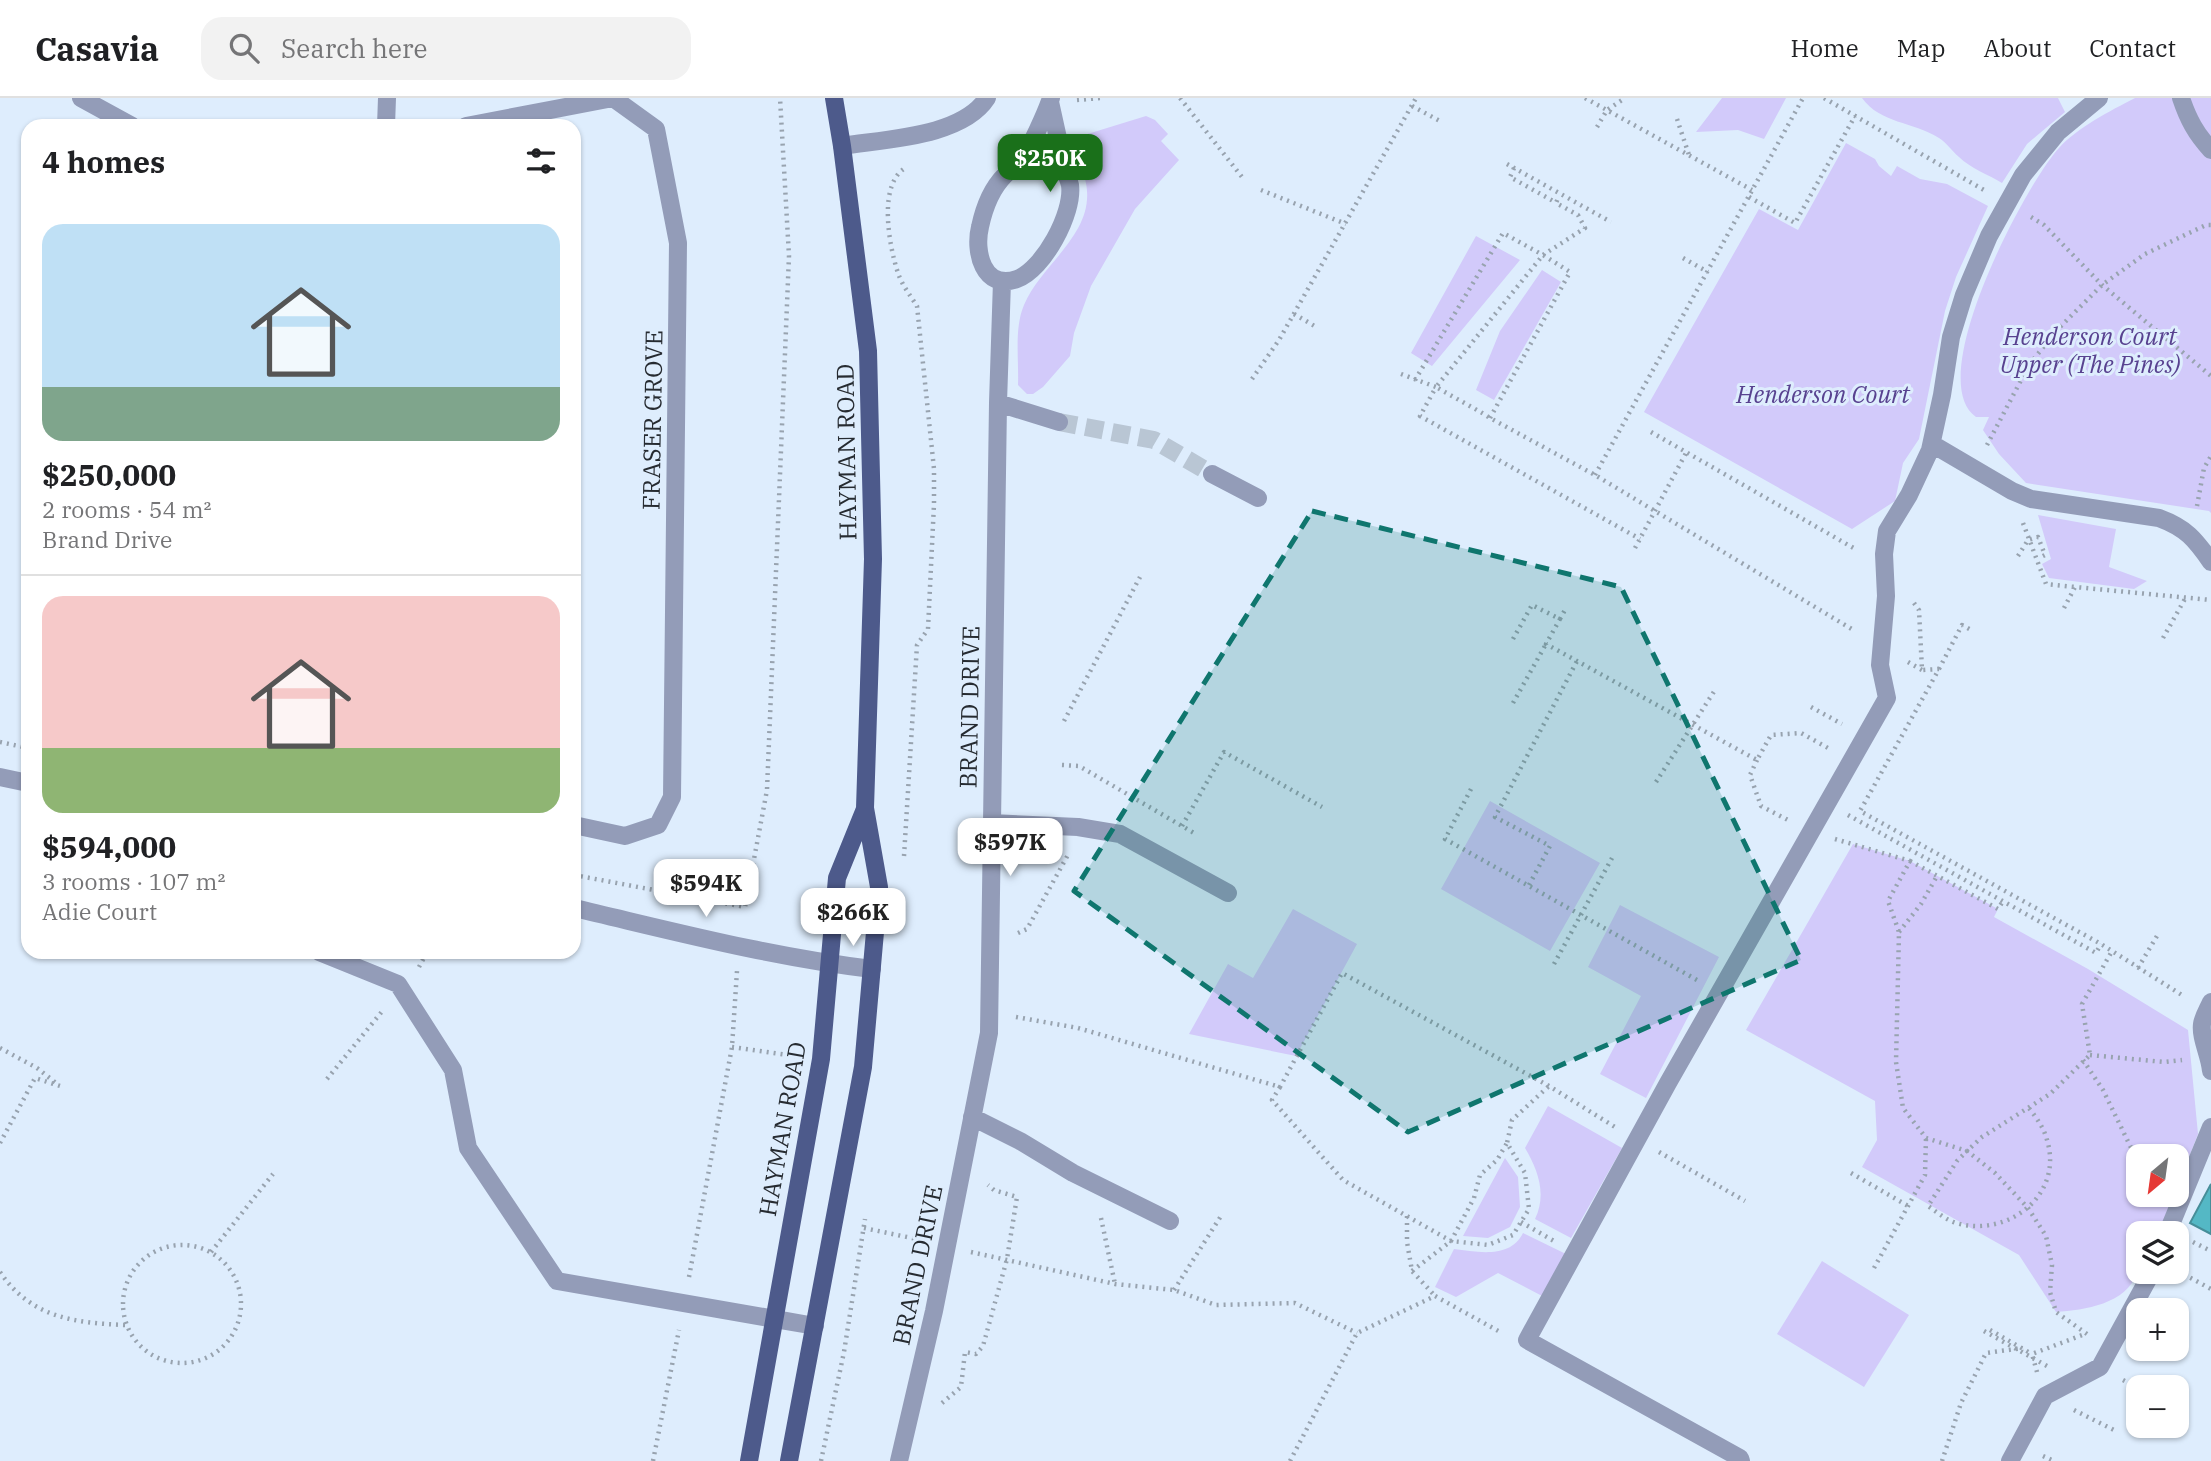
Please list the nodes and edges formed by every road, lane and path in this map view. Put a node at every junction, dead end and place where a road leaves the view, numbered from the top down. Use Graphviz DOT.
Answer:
graph roads {
  1 [pos="81,98"];
  2 [pos="387,98"];
  3 [pos="780,98"];
  4 [pos="834,98"];
  5 [pos="987,98"];
  6 [pos="1180,98"];
  7 [pos="1416,98"];
  8 [pos="1585,98"];
  9 [pos="1625,98"];
  10 [pos="1803,98"];
  11 [pos="1824,98"];
  12 [pos="2099,98"];
  13 [pos="2181,98"];
  14 [pos="1051,100"];
  15 [pos="1412,106"];
  16 [pos="1607,110"];
  17 [pos="1855,116"];
  18 [pos="119,119"];
  19 [pos="386,119"];
  20 [pos="506,119"];
  21 [pos="1676,119"];
  22 [pos="1440,121"];
  23 [pos="1597,127"];
  24 [pos="842,146"];
  25 [pos="2211,150"];
  26 [pos="1689,155"];
  27 [pos="1021,161"];
  28 [pos="1507,164"];
  29 [pos="1514,169"];
  30 [pos="1066,175"];
  31 [pos="1242,177"];
  32 [pos="1261,190"];
  33 [pos="1752,190"];
  34 [pos="1749,197"];
  35 [pos="2006,202"];
  36 [pos="1611,222"];
  37 [pos="1346,224"];
  38 [pos="2211,225"];
  39 [pos="1543,255"];
  40 [pos="1683,258"];
  41 [pos="1708,272"];
  42 [pos="1002,281"];
  43 [pos="2102,285"];
  44 [pos="1294,314"];
  45 [pos="1318,328"];
  46 [pos="1401,374"];
  47 [pos="2211,376"];
  48 [pos="1252,379"];
  49 [pos="1415,380"];
  50 [pos="1436,387"];
  51 [pos="998,403"];
  52 [pos="1490,418"];
  53 [pos="1059,422"];
  54 [pos="1651,432"];
  55 [pos="1932,444"];
  56 [pos="1686,453"];
  57 [pos="2211,456"];
  58 [pos="1975,469"];
  59 [pos="1212,474"];
  60 [pos="1595,475"];
  61 [pos="1258,498"];
  62 [pos="1654,512"];
  63 [pos="2193,537"];
  64 [pos="1640,539"];
  65 [pos="1635,548"];
  66 [pos="2032,551"];
  67 [pos="2018,556"];
  68 [pos="2039,558"];
  69 [pos="2211,562"];
  70 [pos="1885,566"];
  71 [pos="1140,577"];
  72 [pos="2075,587"];
  73 [pos="2186,597"];
  74 [pos="2211,600"];
  75 [pos="1566,608"];
  76 [pos="2064,608"];
  77 [pos="1816,610"];
  78 [pos="1919,610"];
  79 [pos="1560,620"];
  80 [pos="1971,630"];
  81 [pos="2163,638"];
  82 [pos="1513,639"];
  83 [pos="1546,644"];
  84 [pos="1577,662"];
  85 [pos="1909,662"];
  86 [pos="1939,669"];
  87 [pos="1922,670"];
  88 [pos="1715,690"];
  89 [pos="1513,703"];
  90 [pos="1913,715"];
  91 [pos="1904,716"];
  92 [pos="1064,721"];
  93 [pos="1693,725"];
  94 [pos="0,742"];
  95 [pos="21,746"];
  96 [pos="1851,760"];
  97 [pos="1757,761"];
  98 [pos="1062,765"];
  99 [pos="0,777"];
  100 [pos="21,782"];
  101 [pos="1656,782"];
  102 [pos="1471,789"];
  103 [pos="1322,807"];
  104 [pos="866,808"];
  105 [pos="1842,812"];
  106 [pos="991,823"];
  107 [pos="1182,826"];
  108 [pos="581,827"];
  109 [pos="1078,827"];
  110 [pos="1811,832"];
  111 [pos="1194,833"];
  112 [pos="1612,858"];
  113 [pos="1909,861"];
  114 [pos="581,876"];
  115 [pos="1937,876"];
  116 [pos="1529,885"];
  117 [pos="1228,893"];
  118 [pos="2003,901"];
  119 [pos="581,910"];
  120 [pos="1581,914"];
  121 [pos="1899,933"];
  122 [pos="1014,935"];
  123 [pos="2157,936"];
  124 [pos="2101,944"];
  125 [pos="739,946"];
  126 [pos="2112,951"];
  127 [pos="336,959"];
  128 [pos="424,959"];
  129 [pos="830,964"];
  130 [pos="1554,964"];
  131 [pos="2138,968"];
  132 [pos="872,969"];
  133 [pos="401,989"];
  134 [pos="1719,992"];
  135 [pos="2209,1007"];
  136 [pos="1008,1015"];
  137 [pos="732,1047"];
  138 [pos="0,1048"];
  139 [pos="2090,1055"];
  140 [pos="802,1057"];
  141 [pos="2210,1057"];
  142 [pos="2083,1060"];
  143 [pos="2211,1071"];
  144 [pos="327,1079"];
  145 [pos="1549,1086"];
  146 [pos="1280,1087"];
  147 [pos="2028,1107"];
  148 [pos="972,1117"];
  149 [pos="2211,1127"];
  150 [pos="1926,1138"];
  151 [pos="1637,1140"];
  152 [pos="0,1143"];
  153 [pos="1507,1143"];
  154 [pos="2129,1144"];
  155 [pos="1967,1151"];
  156 [pos="1851,1173"];
  157 [pos="273,1174"];
  158 [pos="1745,1201"];
  159 [pos="1908,1206"];
  160 [pos="2028,1208"];
  161 [pos="1222,1216"];
  162 [pos="1407,1216"];
  163 [pos="1170,1221"];
  164 [pos="2172,1221"];
  165 [pos="1521,1222"];
  166 [pos="864,1228"];
  167 [pos="1451,1241"];
  168 [pos="947,1246"];
  169 [pos="211,1252"];
  170 [pos="1575,1252"];
  171 [pos="1874,1268"];
  172 [pos="1412,1271"];
  173 [pos="0,1272"];
  174 [pos="2189,1277"];
  175 [pos="2146,1284"];
  176 [pos="2211,1289"];
  177 [pos="1174,1290"];
  178 [pos="1435,1296"];
  179 [pos="684,1303"];
  180 [pos="773,1319"];
  181 [pos="127,1325"];
  182 [pos="815,1326"];
  183 [pos="2121,1330"];
  184 [pos="1357,1333"];
  185 [pos="2086,1334"];
  186 [pos="1514,1339"];
  187 [pos="2023,1348"];
  188 [pos="2032,1353"];
  189 [pos="2037,1372"];
  190 [pos="2076,1382"];
  191 [pos="2045,1396"];
  192 [pos="2114,1430"];
  193 [pos="653,1461"];
  194 [pos="749,1461"];
  195 [pos="789,1461"];
  196 [pos="900,1461"];
  197 [pos="1290,1461"];
  198 [pos="1741,1461"];
  199 [pos="1942,1461"];
  200 [pos="2010,1461"];
  1 -- 18 [label="street"];
  2 -- 19 [label="street"];
  3 -- 114 [label="path"];
  4 -- 24 [label="main road, HAYMAN ROAD"];
  5 -- 24 [label="street"];
  6 -- 31 [label="path"];
  7 -- 15 [label="path"];
  8 -- 16 [label="path"];
  9 -- 16 [label="path"];
  10 -- 33 [label="path"];
  11 -- 17 [label="path"];
  12 -- 35 [label="street"];
  13 -- 25 [label="street"];
  14 -- 27 [label="street"];
  14 -- 30 [label="street"];
  15 -- 22 [label="path"];
  15 -- 37 [label="path"];
  16 -- 23 [label="path"];
  16 -- 26 [label="path"];
  17 -- 34 [label="path"];
  17 -- 35 [label="path"];
  20 -- 108 [label="street, FRASER GROVE"];
  21 -- 26 [label="path"];
  24 -- 104 [label="main road, HAYMAN ROAD"];
  26 -- 33 [label="path"];
  27 -- 30 [label="street"];
  27 -- 42 [label="street"];
  28 -- 29 [label="path"];
  29 -- 36 [label="path"];
  29 -- 39 [label="path"];
  30 -- 42 [label="street"];
  32 -- 37 [label="path"];
  33 -- 34 [label="path"];
  34 -- 41 [label="path"];
  35 -- 43 [label="path"];
  35 -- 55 [label="street"];
  37 -- 44 [label="path"];
  38 -- 43 [label="path"];
  39 -- 49 [label="path"];
  39 -- 50 [label="path"];
  39 -- 52 [label="path"];
  40 -- 41 [label="path"];
  41 -- 60 [label="path"];
  42 -- 51 [label="street, BRAND DRIVE"];
  43 -- 47 [label="path"];
  43 -- 58 [label="path"];
  44 -- 45 [label="path"];
  44 -- 48 [label="path"];
  46 -- 49 [label="path"];
  49 -- 50 [label="path"];
  50 -- 52 [label="path"];
  50 -- 64 [label="path"];
  51 -- 53 [label="street"];
  51 -- 106 [label="street, BRAND DRIVE"];
  52 -- 60 [label="path"];
  54 -- 56 [label="path"];
  55 -- 58 [label="street"];
  55 -- 70 [label="street"];
  56 -- 62 [label="path"];
  56 -- 70 [label="path"];
  57 -- 63 [label="path"];
  58 -- 63 [label="street"];
  59 -- 61 [label="street"];
  60 -- 62 [label="path"];
  62 -- 64 [label="path"];
  62 -- 77 [label="path"];
  63 -- 69 [label="street"];
  64 -- 65 [label="path"];
  66 -- 72 [label="path"];
  67 -- 68 [label="path"];
  70 -- 96 [label="street"];
  71 -- 92 [label="path"];
  72 -- 73 [label="path"];
  72 -- 76 [label="path"];
  73 -- 74 [label="path"];
  73 -- 81 [label="path"];
  75 -- 79 [label="path"];
  78 -- 87 [label="path"];
  79 -- 82 [label="path"];
  79 -- 83 [label="path"];
  80 -- 86 [label="path"];
  83 -- 84 [label="path"];
  83 -- 89 [label="path"];
  84 -- 93 [label="path"];
  84 -- 116 [label="path"];
  85 -- 87 [label="path"];
  86 -- 87 [label="path"];
  86 -- 90 [label="path"];
  88 -- 93 [label="path"];
  90 -- 91 [label="path"];
  90 -- 124 [label="path"];
  93 -- 97 [label="path"];
  93 -- 101 [label="path"];
  94 -- 95 [label="path"];
  96 -- 97 [label="path"];
  96 -- 110 [label="street"];
  97 -- 110 [label="path"];
  98 -- 107 [label="path"];
  99 -- 100 [label="street"];
  102 -- 116 [label="path"];
  103 -- 107 [label="path"];
  104 -- 129 [label="main road, HAYMAN ROAD"];
  104 -- 132 [label="main road, HAYMAN ROAD"];
  105 -- 118 [label="path"];
  106 -- 109 [label="street"];
  106 -- 148 [label="street, BRAND DRIVE"];
  107 -- 111 [label="path"];
  109 -- 117 [label="street"];
  109 -- 122 [label="path"];
  110 -- 113 [label="path"];
  110 -- 134 [label="street"];
  112 -- 120 [label="path"];
  113 -- 115 [label="path"];
  113 -- 121 [label="path"];
  115 -- 118 [label="path"];
  115 -- 121 [label="path"];
  116 -- 120 [label="path"];
  118 -- 124 [label="path"];
  119 -- 125 [label="street"];
  120 -- 130 [label="path"];
  120 -- 134 [label="path"];
  121 -- 150 [label="path"];
  123 -- 131 [label="path"];
  124 -- 126 [label="path"];
  125 -- 129 [label="street"];
  125 -- 137 [label="path"];
  126 -- 131 [label="path"];
  126 -- 139 [label="path"];
  127 -- 133 [label="street"];
  128 -- 133 [label="path"];
  129 -- 132 [label="street"];
  129 -- 180 [label="main road, HAYMAN ROAD"];
  131 -- 135 [label="path"];
  132 -- 182 [label="main road, HAYMAN ROAD"];
  133 -- 144 [label="path"];
  133 -- 179 [label="street"];
  134 -- 151 [label="street"];
  135 -- 141 [label="street"];
  136 -- 146 [label="path"];
  137 -- 140 [label="path"];
  137 -- 179 [label="path"];
  138 -- 152 [label="path"];
  139 -- 141 [label="path"];
  139 -- 142 [label="path"];
  141 -- 143 [label="street"];
  142 -- 147 [label="path"];
  142 -- 154 [label="path"];
  145 -- 146 [label="path"];
  145 -- 151 [label="path"];
  145 -- 153 [label="path"];
  146 -- 162 [label="path"];
  147 -- 155 [label="path"];
  147 -- 160 [label="path"];
  148 -- 163 [label="street"];
  148 -- 168 [label="street, BRAND DRIVE"];
  149 -- 164 [label="street"];
  150 -- 155 [label="path"];
  150 -- 159 [label="path"];
  151 -- 158 [label="path"];
  151 -- 170 [label="street"];
  153 -- 165 [label="path"];
  153 -- 167 [label="path"];
  155 -- 160 [label="path"];
  155 -- 160 [label="path"];
  156 -- 159 [label="path"];
  157 -- 169 [label="path"];
  159 -- 171 [label="path"];
  160 -- 185 [label="path"];
  161 -- 177 [label="path"];
  162 -- 167 [label="path"];
  162 -- 172 [label="path"];
  165 -- 167 [label="path"];
  165 -- 170 [label="path"];
  166 -- 168 [label="path"];
  167 -- 172 [label="path"];
  168 -- 177 [label="path"];
  168 -- 196 [label="street, BRAND DRIVE"];
  169 -- 181 [label="path"];
  169 -- 181 [label="path"];
  170 -- 198 [label="street"];
  172 -- 178 [label="path"];
  173 -- 181 [label="path"];
  174 -- 176 [label="path"];
  175 -- 183 [label="street"];
  177 -- 184 [label="path"];
  178 -- 184 [label="path"];
  178 -- 186 [label="path"];
  179 -- 180 [label="street"];
  179 -- 193 [label="path"];
  180 -- 182 [label="street"];
  180 -- 194 [label="main road, HAYMAN ROAD"];
  182 -- 195 [label="main road, HAYMAN ROAD"];
  183 -- 185 [label="path"];
  183 -- 190 [label="street"];
  184 -- 197 [label="path"];
  185 -- 188 [label="path"];
  187 -- 188 [label="path"];
  187 -- 190 [label="path"];
  187 -- 199 [label="path"];
  188 -- 189 [label="path"];
  190 -- 191 [label="street"];
  191 -- 192 [label="path"];
  191 -- 200 [label="street"];
}
